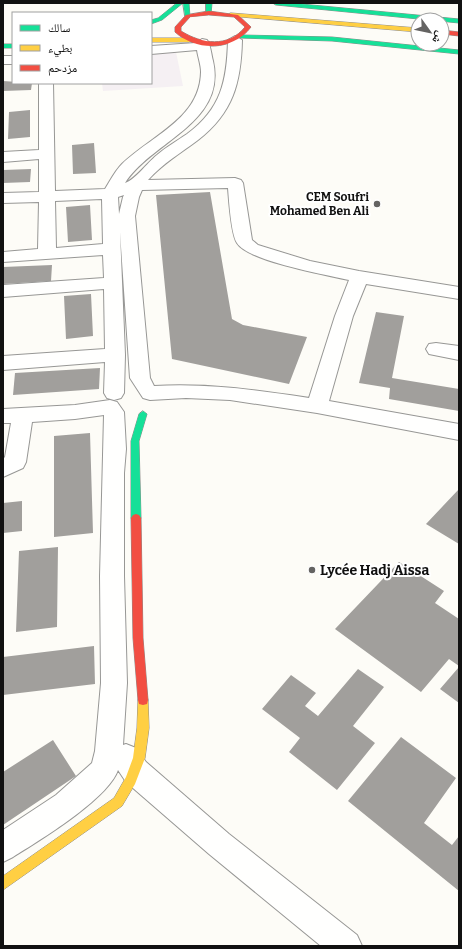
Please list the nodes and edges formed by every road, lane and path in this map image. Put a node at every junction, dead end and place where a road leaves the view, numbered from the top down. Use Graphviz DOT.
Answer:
graph roads {
  1 [pos="180,3"];
  2 [pos="186,3"];
  3 [pos="209,3"];
  4 [pos="276,3"];
  5 [pos="209,13"];
  6 [pos="231,15"];
  7 [pos="186,18"];
  8 [pos="459,20"];
  9 [pos="152,22"];
  10 [pos="152,26"];
  11 [pos="410,29"];
  12 [pos="238,38"];
  13 [pos="152,40"];
  14 [pos="198,43"];
  15 [pos="152,50"];
  16 [pos="459,52"];
  17 [pos="46,84"];
  18 [pos="46,154"];
  19 [pos="3,157"];
  20 [pos="135,185"];
  21 [pos="110,194"];
  22 [pos="48,196"];
  23 [pos="3,198"];
  24 [pos="112,249"];
  25 [pos="47,253"];
  26 [pos="3,256"];
  27 [pos="358,277"];
  28 [pos="112,283"];
  29 [pos="3,292"];
  30 [pos="459,293"];
  31 [pos="436,349"];
  32 [pos="459,353"];
  33 [pos="115,355"];
  34 [pos="3,363"];
  35 [pos="148,391"];
  36 [pos="113,404"];
  37 [pos="317,406"];
  38 [pos="143,414"];
  39 [pos="13,415"];
  40 [pos="459,432"];
  41 [pos="3,469"];
  42 [pos="110,733"];
  43 [pos="136,772"];
  44 [pos="3,847"];
  45 [pos="3,884"];
  46 [pos="346,946"];
  1 -- 9 [label="main road"];
  2 -- 7 [label="main road"];
  3 -- 5 [label="main road"];
  4 -- 8 [label="main road"];
  5 -- 6 [label="main road"];
  5 -- 7 [label="main road"];
  6 -- 11 [label="main road"];
  6 -- 12 [label="main road"];
  7 -- 10 [label="main road"];
  7 -- 14 [label="main road"];
  12 -- 14 [label="main road"];
  12 -- 16 [label="main road"];
  12 -- 20 [label="street"];
  13 -- 14 [label="main road"];
  14 -- 15 [label="street"];
  14 -- 21 [label="street"];
  17 -- 18 [label="street"];
  18 -- 19 [label="street"];
  18 -- 22 [label="street"];
  20 -- 21 [label="street"];
  20 -- 27 [label="street"];
  20 -- 35 [label="street"];
  21 -- 22 [label="street"];
  21 -- 24 [label="street"];
  22 -- 23 [label="street"];
  22 -- 25 [label="street"];
  24 -- 25 [label="street"];
  24 -- 28 [label="street"];
  25 -- 26 [label="street"];
  27 -- 30 [label="street"];
  27 -- 37 [label="street"];
  28 -- 29 [label="street"];
  28 -- 33 [label="street"];
  31 -- 32 [label="street"];
  33 -- 34 [label="street"];
  33 -- 36 [label="street"];
  35 -- 36 [label="street"];
  35 -- 37 [label="street"];
  35 -- 38 [label="street"];
  36 -- 38 [label="street"];
  36 -- 39 [label="street"];
  36 -- 42 [label="street"];
  37 -- 40 [label="street"];
  38 -- 43 [label="main road"];
  39 -- 41 [label="street"];
  42 -- 43 [label="street"];
  42 -- 44 [label="street"];
  43 -- 45 [label="main road"];
  43 -- 46 [label="street"];
}
